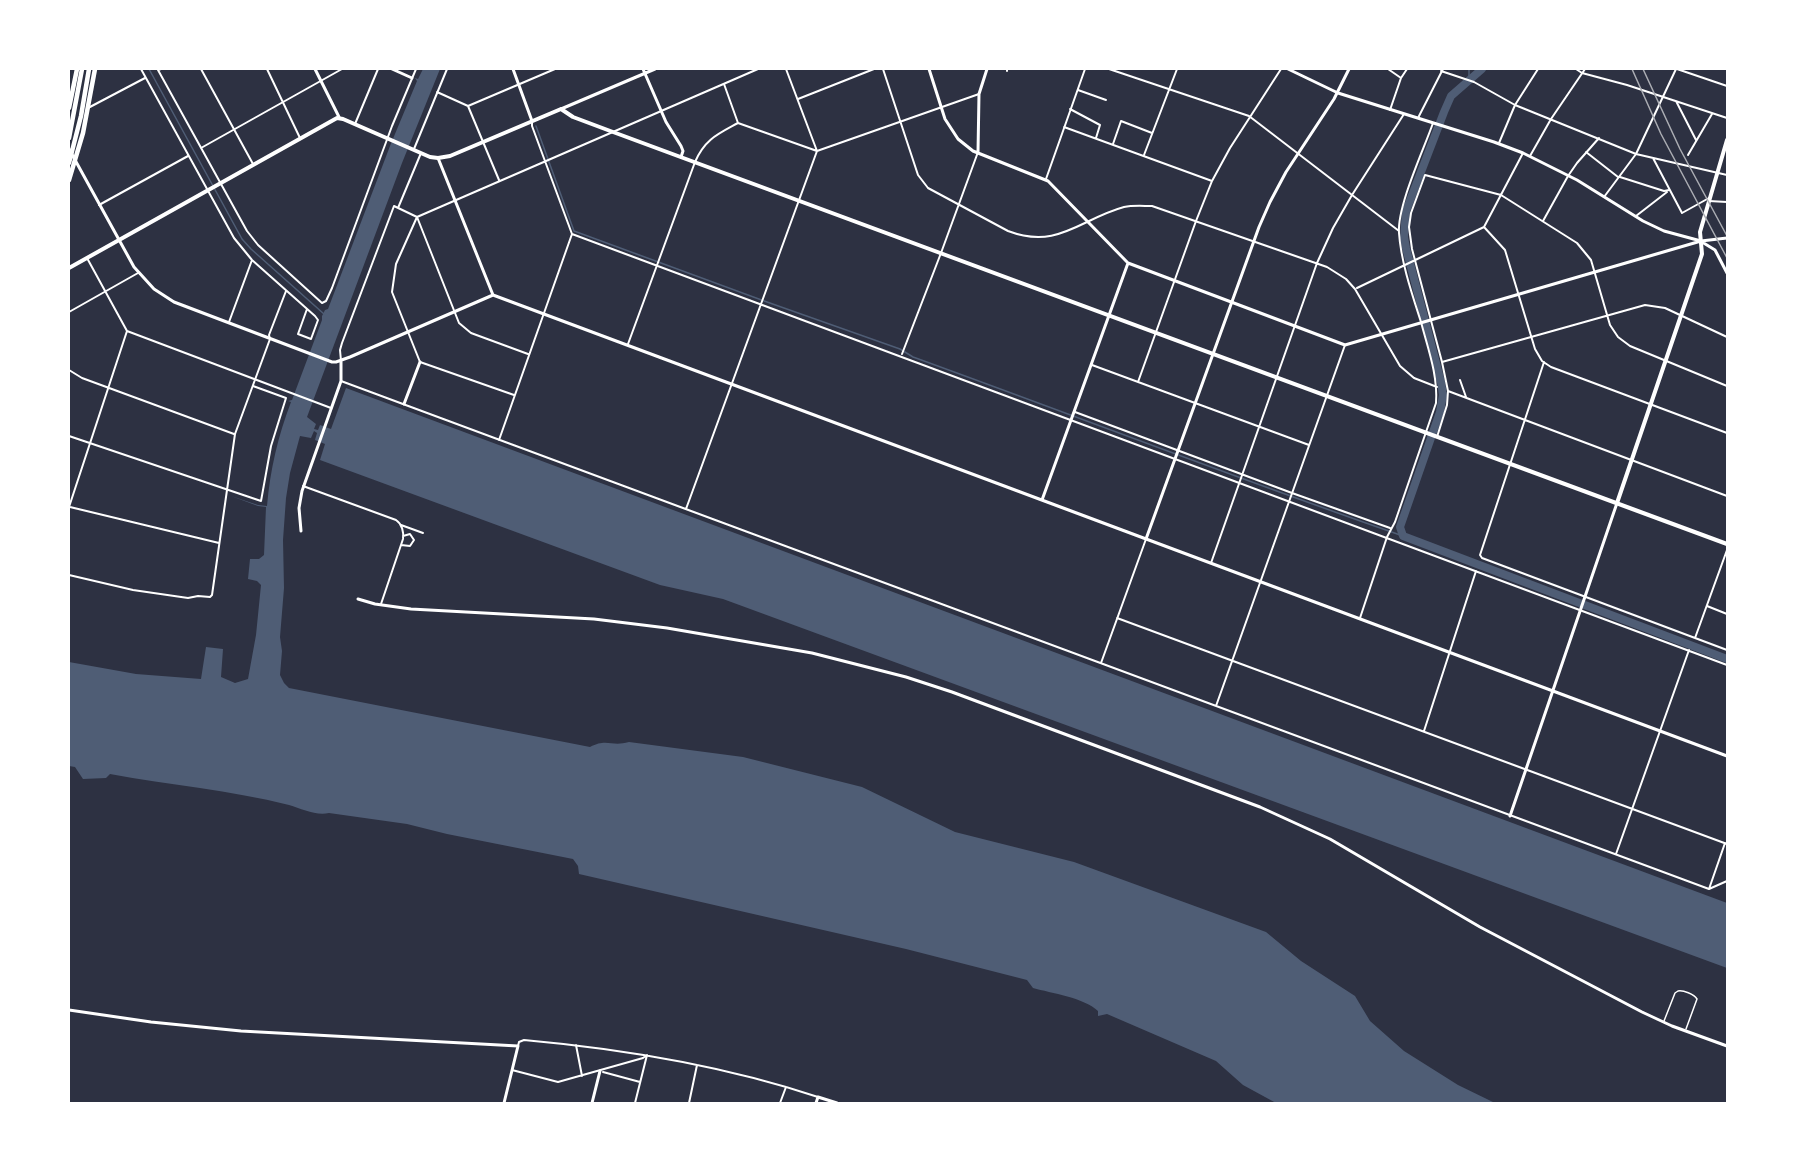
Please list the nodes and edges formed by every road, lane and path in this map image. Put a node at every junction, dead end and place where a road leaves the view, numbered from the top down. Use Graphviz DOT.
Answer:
graph roads {
  1 [pos="76,69"];
  2 [pos="82,69"];
  3 [pos="89,69"];
  4 [pos="95,69"];
  5 [pos="141,69"];
  6 [pos="160,69"];
  7 [pos="201,69"];
  8 [pos="267,69"];
  9 [pos="315,69"];
  10 [pos="342,69"];
  11 [pos="378,69"];
  12 [pos="392,69"];
  13 [pos="416,69"];
  14 [pos="447,69"];
  15 [pos="513,69"];
  16 [pos="555,69"];
  17 [pos="655,69"];
  18 [pos="758,69"];
  19 [pos="786,69"];
  20 [pos="874,69"];
  21 [pos="884,69"];
  22 [pos="929,69"];
  23 [pos="987,69"];
  24 [pos="1085,69"];
  25 [pos="1109,69"];
  26 [pos="1177,69"];
  27 [pos="1281,69"];
  28 [pos="1288,69"];
  29 [pos="1349,69"];
  30 [pos="1388,69"];
  31 [pos="1407,69"];
  32 [pos="1538,69"];
  33 [pos="1576,69"];
  34 [pos="1585,69"];
  35 [pos="1676,69"];
  36 [pos="1442,70"];
  37 [pos="644,71"];
  38 [pos="1582,73"];
  39 [pos="145,78"];
  40 [pos="412,78"];
  41 [pos="1401,78"];
  42 [pos="321,81"];
  43 [pos="724,84"];
  44 [pos="519,85"];
  45 [pos="1727,86"];
  46 [pos="1169,88"];
  47 [pos="1077,90"];
  48 [pos="437,92"];
  49 [pos="1338,93"];
  50 [pos="980,94"];
  51 [pos="1664,97"];
  52 [pos="798,99"];
  53 [pos="1106,100"];
  54 [pos="1676,101"];
  55 [pos="283,102"];
  56 [pos="1515,105"];
  57 [pos="468,106"];
  58 [pos="941,107"];
  59 [pos="69,108"];
  60 [pos="88,108"];
  61 [pos="561,109"];
  62 [pos="1070,109"];
  63 [pos="661,110"];
  64 [pos="1390,110"];
  65 [pos="1404,114"];
  66 [pos="1712,114"];
  67 [pos="1249,116"];
  68 [pos="339,117"];
  69 [pos="1418,118"];
  70 [pos="1551,118"];
  71 [pos="1727,118"];
  72 [pos="532,121"];
  73 [pos="900,122"];
  74 [pos="738,123"];
  75 [pos="1435,123"];
  76 [pos="355,124"];
  77 [pos="1064,127"];
  78 [pos="235,130"];
  79 [pos="613,132"];
  80 [pos="1152,133"];
  81 [pos="69,138"];
  82 [pos="300,138"];
  83 [pos="1096,138"];
  84 [pos="1599,138"];
  85 [pos="389,139"];
  86 [pos="1696,140"];
  87 [pos="1727,140"];
  88 [pos="483,142"];
  89 [pos="1499,143"];
  90 [pos="1113,144"];
  91 [pos="201,148"];
  92 [pos="69,149"];
  93 [pos="412,149"];
  94 [pos="817,151"];
  95 [pos="978,152"];
  96 [pos="1586,152"];
  97 [pos="422,153"];
  98 [pos="1523,153"];
  99 [pos="1298,154"];
  100 [pos="1636,154"];
  101 [pos="1144,155"];
  102 [pos="1688,155"];
  103 [pos="188,156"];
  104 [pos="1530,156"];
  105 [pos="681,157"];
  106 [pos="438,158"];
  107 [pos="1653,158"];
  108 [pos="75,161"];
  109 [pos="545,161"];
  110 [pos="695,162"];
  111 [pos="69,163"];
  112 [pos="254,165"];
  113 [pos="1718,172"];
  114 [pos="1727,175"];
  115 [pos="1568,176"];
  116 [pos="1619,177"];
  117 [pos="69,180"];
  118 [pos="1046,180"];
  119 [pos="500,181"];
  120 [pos="1212,181"];
  121 [pos="218,184"];
  122 [pos="208,190"];
  123 [pos="1669,190"];
  124 [pos="1352,195"];
  125 [pos="1501,195"];
  126 [pos="1604,197"];
  127 [pos="1710,199"];
  128 [pos="455,200"];
  129 [pos="799,201"];
  130 [pos="1727,202"];
  131 [pos="959,204"];
  132 [pos="99,205"];
  133 [pos="398,208"];
  134 [pos="1635,216"];
  135 [pos="417,217"];
  136 [pos="1196,221"];
  137 [pos="1544,221"];
  138 [pos="1088,223"];
  139 [pos="1484,227"];
  140 [pos="1399,231"];
  141 [pos="572,234"];
  142 [pos="1727,238"];
  143 [pos="119,240"];
  144 [pos="1701,241"];
  145 [pos="1254,242"];
  146 [pos="941,253"];
  147 [pos="87,258"];
  148 [pos="1415,259"];
  149 [pos="252,260"];
  150 [pos="1128,263"];
  151 [pos="1317,263"];
  152 [pos="1405,264"];
  153 [pos="657,266"];
  154 [pos="69,268"];
  155 [pos="1594,272"];
  156 [pos="138,273"];
  157 [pos="1727,273"];
  158 [pos="1174,281"];
  159 [pos="1355,289"];
  160 [pos="105,291"];
  161 [pos="286,291"];
  162 [pos="1519,294"];
  163 [pos="493,296"];
  164 [pos="1232,303"];
  165 [pos="761,304"];
  166 [pos="307,309"];
  167 [pos="69,312"];
  168 [pos="455,312"];
  169 [pos="543,314"];
  170 [pos="1109,315"];
  171 [pos="1607,315"];
  172 [pos="1681,315"];
  173 [pos="1430,319"];
  174 [pos="1421,322"];
  175 [pos="228,323"];
  176 [pos="1295,326"];
  177 [pos="127,331"];
  178 [pos="408,332"];
  179 [pos="1156,333"];
  180 [pos="1381,333"];
  181 [pos="1531,337"];
  182 [pos="1727,337"];
  183 [pos="270,339"];
  184 [pos="628,345"];
  185 [pos="1345,345"];
  186 [pos="528,354"];
  187 [pos="902,354"];
  188 [pos="1213,354"];
  189 [pos="341,361"];
  190 [pos="1665,361"];
  191 [pos="420,362"];
  192 [pos="1442,362"];
  193 [pos="1544,362"];
  194 [pos="1091,364"];
  195 [pos="69,370"];
  196 [pos="1276,377"];
  197 [pos="255,380"];
  198 [pos="1460,380"];
  199 [pos="341,381"];
  200 [pos="1138,382"];
  201 [pos="732,384"];
  202 [pos="253,386"];
  203 [pos="1727,386"];
  204 [pos="108,387"];
  205 [pos="1437,387"];
  206 [pos="1449,391"];
  207 [pos="514,396"];
  208 [pos="1326,396"];
  209 [pos="1466,398"];
  210 [pos="1194,403"];
  211 [pos="404,404"];
  212 [pos="1650,405"];
  213 [pos="331,408"];
  214 [pos="1074,412"];
  215 [pos="1071,419"];
  216 [pos="1524,419"];
  217 [pos="1259,426"];
  218 [pos="1427,433"];
  219 [pos="1727,433"];
  220 [pos="235,434"];
  221 [pos="69,436"];
  222 [pos="1437,436"];
  223 [pos="499,440"];
  224 [pos="90,444"];
  225 [pos="1309,446"];
  226 [pos="1176,455"];
  227 [pos="1632,460"];
  228 [pos="1510,464"];
  229 [pos="1242,475"];
  230 [pos="1239,482"];
  231 [pos="303,486"];
  232 [pos="227,491"];
  233 [pos="1291,494"];
  234 [pos="1727,496"];
  235 [pos="1042,500"];
  236 [pos="1289,500"];
  237 [pos="1617,503"];
  238 [pos="69,507"];
  239 [pos="686,509"];
  240 [pos="401,525"];
  241 [pos="1390,528"];
  242 [pos="301,531"];
  243 [pos="423,533"];
  244 [pos="403,536"];
  245 [pos="1387,536"];
  246 [pos="1146,539"];
  247 [pos="219,543"];
  248 [pos="1727,544"];
  249 [pos="401,545"];
  250 [pos="1727,550"];
  251 [pos="1211,563"];
  252 [pos="1476,571"];
  253 [pos="69,575"];
  254 [pos="1260,581"];
  255 [pos="1585,597"];
  256 [pos="358,599"];
  257 [pos="381,605"];
  258 [pos="1707,606"];
  259 [pos="1581,609"];
  260 [pos="1727,614"];
  261 [pos="1117,618"];
  262 [pos="1360,618"];
  263 [pos="1695,638"];
  264 [pos="1689,650"];
  265 [pos="1727,650"];
  266 [pos="1449,652"];
  267 [pos="1232,661"];
  268 [pos="1100,664"];
  269 [pos="1727,665"];
  270 [pos="1553,691"];
  271 [pos="1216,706"];
  272 [pos="1660,731"];
  273 [pos="1423,732"];
  274 [pos="1727,756"];
  275 [pos="1526,770"];
  276 [pos="1632,809"];
  277 [pos="1510,816"];
  278 [pos="1726,844"];
  279 [pos="1615,855"];
  280 [pos="1727,881"];
  281 [pos="1709,889"];
  282 [pos="69,1010"];
  283 [pos="1664,1022"];
  284 [pos="1685,1031"];
  285 [pos="576,1045"];
  286 [pos="518,1046"];
  287 [pos="1727,1046"];
  288 [pos="647,1055"];
  289 [pos="697,1065"];
  290 [pos="512,1070"];
  291 [pos="600,1071"];
  292 [pos="582,1076"];
  293 [pos="640,1082"];
  294 [pos="786,1087"];
  295 [pos="818,1097"];
  296 [pos="504,1103"];
  297 [pos="592,1103"];
  298 [pos="635,1103"];
  299 [pos="688,1103"];
  300 [pos="780,1103"];
  301 [pos="816,1103"];
  302 [pos="837,1103"];
  1 -- 59 [label="highway"];
  2 -- 81 [label="highway"];
  3 -- 111 [label="highway"];
  4 -- 60 [label="highway"];
  5 -- 39 [label="street"];
  6 -- 91 [label="street"];
  7 -- 78 [label="street"];
  8 -- 55 [label="street"];
  9 -- 42 [label="street"];
  10 -- 42 [label="street"];
  11 -- 76 [label="street"];
  12 -- 40 [label="street"];
  13 -- 40 [label="street"];
  14 -- 48 [label="street"];
  15 -- 44 [label="street"];
  16 -- 44 [label="street"];
  17 -- 37 [label="street"];
  18 -- 43 [label="street"];
  19 -- 52 [label="street"];
  20 -- 52 [label="street"];
  21 -- 73 [label="street"];
  22 -- 58 [label="street"];
  23 -- 50 [label="street"];
  24 -- 47 [label="street"];
  25 -- 46 [label="street"];
  26 -- 46 [label="street"];
  27 -- 67 [label="street"];
  28 -- 49 [label="street"];
  29 -- 49 [label="street"];
  30 -- 41 [label="street"];
  31 -- 41 [label="street"];
  32 -- 56 [label="street"];
  33 -- 38 [label="street"];
  34 -- 38 [label="street"];
  35 -- 45 [label="street"];
  35 -- 51 [label="street"];
  36 -- 56 [label="street"];
  36 -- 69 [label="street"];
  37 -- 61 [label="street"];
  37 -- 63 [label="street"];
  38 -- 51 [label="street"];
  38 -- 70 [label="street"];
  39 -- 60 [label="street"];
  39 -- 103 [label="street"];
  40 -- 85 [label="street"];
  41 -- 64 [label="street"];
  42 -- 55 [label="street"];
  42 -- 68 [label="street"];
  43 -- 63 [label="street"];
  43 -- 74 [label="street"];
  44 -- 57 [label="street"];
  44 -- 72 [label="street"];
  46 -- 67 [label="street"];
  46 -- 80 [label="street"];
  47 -- 53 [label="street"];
  47 -- 62 [label="street"];
  48 -- 57 [label="street"];
  48 -- 93 [label="street"];
  49 -- 64 [label="street"];
  49 -- 99 [label="street"];
  50 -- 58 [label="street"];
  50 -- 95 [label="street"];
  51 -- 54 [label="street"];
  51 -- 100 [label="street"];
  52 -- 94 [label="street"];
  54 -- 66 [label="street"];
  54 -- 86 [label="street"];
  55 -- 78 [label="street"];
  55 -- 82 [label="street"];
  56 -- 70 [label="street"];
  56 -- 89 [label="street"];
  57 -- 88 [label="street"];
  58 -- 73 [label="street"];
  58 -- 95 [label="street"];
  60 -- 108 [label="highway"];
  61 -- 72 [label="main road"];
  61 -- 79 [label="main road"];
  62 -- 77 [label="street"];
  62 -- 83 [label="street"];
  63 -- 79 [label="street"];
  63 -- 105 [label="street"];
  64 -- 65 [label="street"];
  65 -- 69 [label="street"];
  65 -- 124 [label="street"];
  66 -- 71 [label="street"];
  66 -- 86 [label="street"];
  67 -- 99 [label="street"];
  67 -- 120 [label="street"];
  68 -- 76 [label="main road"];
  68 -- 82 [label="main road"];
  69 -- 75 [label="street"];
  70 -- 84 [label="street"];
  70 -- 104 [label="street"];
  72 -- 88 [label="main road"];
  72 -- 109 [label="street"];
  73 -- 94 [label="street"];
  73 -- 131 [label="street"];
  74 -- 94 [label="street"];
  74 -- 110 [label="street"];
  75 -- 89 [label="street"];
  75 -- 140 [label="street"];
  76 -- 85 [label="main road"];
  77 -- 83 [label="street"];
  77 -- 118 [label="street"];
  78 -- 91 [label="street"];
  78 -- 112 [label="street"];
  79 -- 105 [label="main road"];
  79 -- 109 [label="street"];
  80 -- 90 [label="street"];
  80 -- 101 [label="street"];
  82 -- 112 [label="main road"];
  83 -- 90 [label="street"];
  84 -- 96 [label="street"];
  84 -- 100 [label="street"];
  85 -- 93 [label="main road"];
  85 -- 121 [label="street"];
  86 -- 102 [label="street"];
  87 -- 113 [label="main road"];
  88 -- 106 [label="main road"];
  88 -- 119 [label="street"];
  89 -- 98 [label="street"];
  90 -- 101 [label="street"];
  91 -- 121 [label="street"];
  92 -- 108 [label="street"];
  93 -- 97 [label="main road"];
  94 -- 129 [label="street"];
  95 -- 118 [label="street"];
  95 -- 131 [label="street"];
  96 -- 115 [label="street"];
  96 -- 116 [label="street"];
  97 -- 106 [label="main road"];
  97 -- 133 [label="street"];
  98 -- 104 [label="street"];
  98 -- 125 [label="street"];
  99 -- 124 [label="street"];
  99 -- 145 [label="street"];
  100 -- 107 [label="street"];
  100 -- 116 [label="street"];
  101 -- 120 [label="street"];
  103 -- 122 [label="street"];
  103 -- 132 [label="street"];
  104 -- 115 [label="street"];
  105 -- 110 [label="main road"];
  106 -- 128 [label="street"];
  107 -- 113 [label="street"];
  107 -- 123 [label="street"];
  108 -- 117 [label="highway"];
  108 -- 132 [label="street"];
  109 -- 119 [label="street"];
  109 -- 141 [label="street"];
  110 -- 129 [label="main road"];
  110 -- 153 [label="street"];
  112 -- 121 [label="main road"];
  113 -- 114 [label="street"];
  113 -- 127 [label="main road"];
  115 -- 126 [label="street"];
  115 -- 137 [label="street"];
  116 -- 123 [label="street"];
  116 -- 126 [label="street"];
  118 -- 138 [label="street"];
  119 -- 128 [label="street"];
  120 -- 136 [label="street"];
  121 -- 122 [label="main road"];
  122 -- 143 [label="main road"];
  122 -- 149 [label="street"];
  123 -- 127 [label="street"];
  123 -- 134 [label="street"];
  124 -- 140 [label="street"];
  124 -- 151 [label="street"];
  125 -- 137 [label="street"];
  125 -- 139 [label="street"];
  125 -- 148 [label="street"];
  126 -- 134 [label="street"];
  127 -- 130 [label="street"];
  127 -- 144 [label="main road"];
  128 -- 135 [label="street"];
  128 -- 163 [label="street"];
  129 -- 146 [label="main road"];
  129 -- 165 [label="street"];
  131 -- 138 [label="street"];
  131 -- 146 [label="street"];
  132 -- 143 [label="street"];
  133 -- 135 [label="street"];
  133 -- 189 [label="street"];
  134 -- 144 [label="street"];
  135 -- 168 [label="street"];
  135 -- 178 [label="street"];
  136 -- 138 [label="street"];
  136 -- 145 [label="street"];
  136 -- 158 [label="street"];
  137 -- 155 [label="street"];
  138 -- 150 [label="street"];
  139 -- 148 [label="street"];
  139 -- 162 [label="street"];
  140 -- 152 [label="street"];
  141 -- 153 [label="street"];
  141 -- 169 [label="street"];
  142 -- 144 [label="street"];
  143 -- 147 [label="main road"];
  143 -- 156 [label="street"];
  144 -- 155 [label="street"];
  144 -- 157 [label="street"];
  144 -- 172 [label="main road"];
  145 -- 151 [label="street"];
  145 -- 164 [label="street"];
  146 -- 170 [label="main road"];
  146 -- 187 [label="street"];
  147 -- 154 [label="main road"];
  147 -- 160 [label="street"];
  148 -- 152 [label="street"];
  148 -- 173 [label="street"];
  149 -- 161 [label="street"];
  149 -- 175 [label="street"];
  150 -- 158 [label="street"];
  150 -- 170 [label="street"];
  151 -- 159 [label="street"];
  151 -- 176 [label="street"];
  152 -- 159 [label="street"];
  152 -- 174 [label="street"];
  153 -- 165 [label="street"];
  153 -- 184 [label="street"];
  155 -- 162 [label="street"];
  155 -- 171 [label="street"];
  156 -- 160 [label="street"];
  156 -- 175 [label="street"];
  158 -- 164 [label="street"];
  158 -- 179 [label="street"];
  159 -- 180 [label="street"];
  160 -- 167 [label="street"];
  160 -- 177 [label="street"];
  161 -- 166 [label="street"];
  161 -- 183 [label="street"];
  162 -- 173 [label="street"];
  162 -- 181 [label="street"];
  163 -- 168 [label="street"];
  163 -- 169 [label="street"];
  164 -- 176 [label="street"];
  164 -- 188 [label="street"];
  165 -- 201 [label="street"];
  165 -- 215 [label="street"];
  166 -- 166 [label="street"];
  168 -- 178 [label="street"];
  168 -- 186 [label="street"];
  169 -- 184 [label="street"];
  169 -- 186 [label="street"];
  170 -- 179 [label="main road"];
  170 -- 194 [label="street"];
  171 -- 172 [label="street"];
  171 -- 181 [label="street"];
  171 -- 190 [label="street"];
  172 -- 182 [label="street"];
  172 -- 190 [label="main road"];
  173 -- 174 [label="street"];
  173 -- 192 [label="street"];
  174 -- 180 [label="street"];
  174 -- 205 [label="street"];
  175 -- 183 [label="street"];
  176 -- 185 [label="street"];
  176 -- 196 [label="street"];
  177 -- 197 [label="street"];
  177 -- 204 [label="street"];
  178 -- 189 [label="street"];
  178 -- 191 [label="street"];
  179 -- 188 [label="main road"];
  179 -- 200 [label="street"];
  180 -- 185 [label="street"];
  180 -- 205 [label="street"];
  181 -- 192 [label="street"];
  181 -- 193 [label="street"];
  183 -- 189 [label="street"];
  183 -- 197 [label="street"];
  184 -- 201 [label="street"];
  185 -- 208 [label="street"];
  186 -- 207 [label="street"];
  188 -- 196 [label="main road"];
  188 -- 210 [label="street"];
  189 -- 199 [label="street"];
  190 -- 203 [label="street"];
  190 -- 212 [label="main road"];
  191 -- 207 [label="street"];
  191 -- 211 [label="street"];
  192 -- 206 [label="street"];
  193 -- 212 [label="street"];
  193 -- 216 [label="street"];
  194 -- 200 [label="street"];
  194 -- 214 [label="street"];
  195 -- 204 [label="street"];
  196 -- 208 [label="main road"];
  196 -- 217 [label="street"];
  197 -- 202 [label="street"];
  197 -- 213 [label="street"];
  198 -- 209 [label="street"];
  199 -- 211 [label="street"];
  199 -- 213 [label="street"];
  200 -- 210 [label="street"];
  201 -- 235 [label="street"];
  201 -- 239 [label="street"];
  202 -- 220 [label="street"];
  202 -- 232 [label="street"];
  204 -- 220 [label="street"];
  204 -- 224 [label="street"];
  205 -- 218 [label="street"];
  206 -- 209 [label="street"];
  206 -- 222 [label="street"];
  207 -- 223 [label="street"];
  208 -- 218 [label="main road"];
  208 -- 225 [label="street"];
  209 -- 216 [label="street"];
  210 -- 217 [label="street"];
  210 -- 226 [label="street"];
  211 -- 223 [label="street"];
  212 -- 219 [label="street"];
  212 -- 227 [label="main road"];
  213 -- 231 [label="street"];
  214 -- 215 [label="street"];
  214 -- 226 [label="street"];
  215 -- 226 [label="street"];
  215 -- 235 [label="street"];
  216 -- 227 [label="street"];
  216 -- 228 [label="street"];
  217 -- 225 [label="street"];
  217 -- 229 [label="street"];
  218 -- 222 [label="main road"];
  218 -- 241 [label="street"];
  220 -- 232 [label="street"];
  221 -- 224 [label="street"];
  222 -- 228 [label="main road"];
  223 -- 239 [label="street"];
  224 -- 232 [label="street"];
  224 -- 238 [label="street"];
  225 -- 233 [label="street"];
  226 -- 229 [label="street"];
  226 -- 230 [label="street"];
  226 -- 246 [label="street"];
  227 -- 234 [label="street"];
  227 -- 237 [label="main road"];
  228 -- 237 [label="main road"];
  228 -- 255 [label="street"];
  229 -- 230 [label="street"];
  229 -- 233 [label="street"];
  230 -- 236 [label="street"];
  230 -- 251 [label="street"];
  231 -- 240 [label="street"];
  231 -- 242 [label="street"];
  232 -- 247 [label="street"];
  233 -- 236 [label="street"];
  233 -- 241 [label="street"];
  235 -- 246 [label="street"];
  236 -- 245 [label="street"];
  236 -- 254 [label="street"];
  237 -- 248 [label="main road"];
  237 -- 255 [label="street"];
  238 -- 247 [label="street"];
  239 -- 268 [label="street"];
  240 -- 243 [label="street"];
  240 -- 244 [label="street"];
  241 -- 245 [label="street"];
  244 -- 249 [label="street"];
  244 -- 249 [label="street"];
  245 -- 252 [label="street"];
  245 -- 262 [label="street"];
  246 -- 251 [label="street"];
  246 -- 261 [label="street"];
  247 -- 253 [label="street"];
  249 -- 257 [label="street"];
  250 -- 258 [label="street"];
  251 -- 254 [label="street"];
  252 -- 259 [label="street"];
  252 -- 266 [label="street"];
  254 -- 262 [label="street"];
  254 -- 267 [label="street"];
  255 -- 259 [label="street"];
  255 -- 263 [label="street"];
  256 -- 257 [label="street"];
  257 -- 283 [label="street"];
  258 -- 260 [label="street"];
  258 -- 263 [label="street"];
  259 -- 264 [label="street"];
  259 -- 270 [label="street"];
  261 -- 267 [label="street"];
  261 -- 268 [label="street"];
  262 -- 266 [label="street"];
  263 -- 265 [label="street"];
  264 -- 269 [label="street"];
  264 -- 272 [label="street"];
  266 -- 270 [label="street"];
  266 -- 273 [label="street"];
  267 -- 271 [label="street"];
  267 -- 273 [label="street"];
  268 -- 271 [label="street"];
  270 -- 272 [label="street"];
  270 -- 275 [label="street"];
  271 -- 277 [label="street"];
  272 -- 274 [label="street"];
  272 -- 276 [label="street"];
  273 -- 275 [label="street"];
  275 -- 276 [label="street"];
  275 -- 277 [label="street"];
  276 -- 278 [label="street"];
  276 -- 279 [label="street"];
  277 -- 279 [label="street"];
  278 -- 281 [label="street"];
  279 -- 281 [label="street"];
  280 -- 281 [label="street"];
  282 -- 286 [label="street"];
  283 -- 284 [label="street"];
  283 -- 284 [label="lane"];
  284 -- 287 [label="street"];
  285 -- 286 [label="street"];
  285 -- 288 [label="street"];
  285 -- 292 [label="street"];
  286 -- 290 [label="street"];
  288 -- 289 [label="street"];
  288 -- 291 [label="street"];
  288 -- 293 [label="street"];
  289 -- 294 [label="street"];
  289 -- 299 [label="street"];
  290 -- 292 [label="street"];
  290 -- 296 [label="street"];
  291 -- 292 [label="street"];
  291 -- 293 [label="street"];
  291 -- 297 [label="street"];
  293 -- 298 [label="street"];
  294 -- 295 [label="street"];
  294 -- 300 [label="street"];
  295 -- 301 [label="street"];
  295 -- 302 [label="street"];
}
